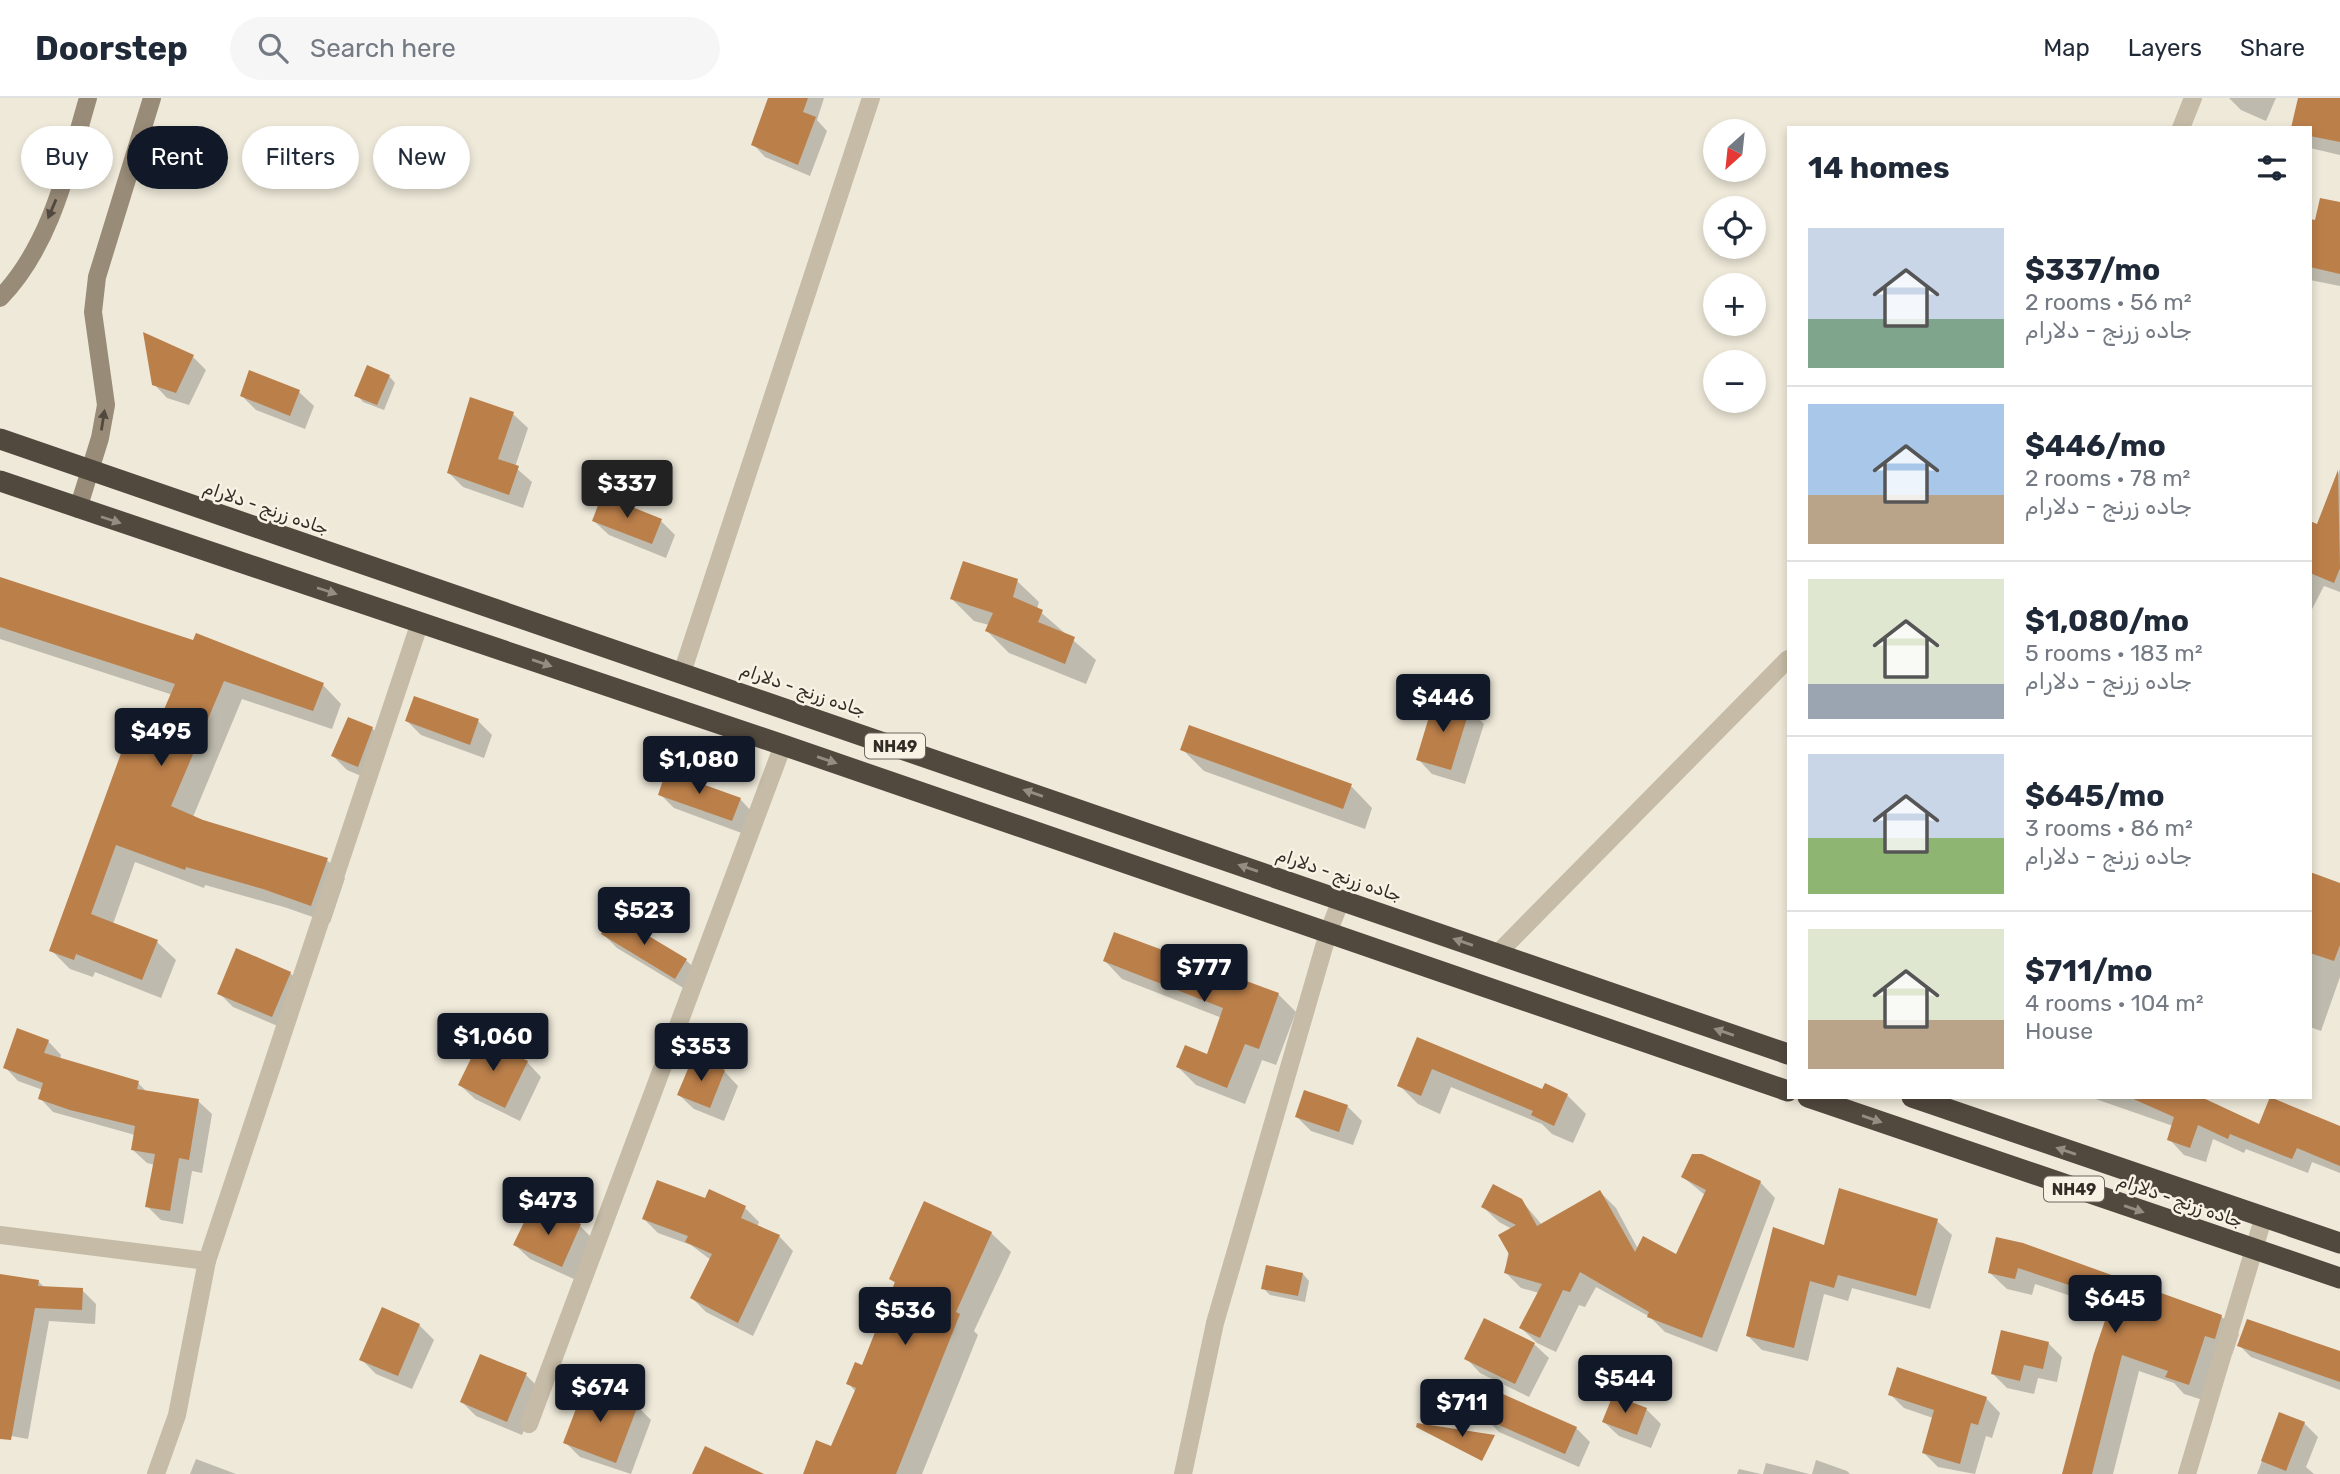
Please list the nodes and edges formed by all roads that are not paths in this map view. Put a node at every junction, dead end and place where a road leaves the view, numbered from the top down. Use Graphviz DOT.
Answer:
graph roads {
  1 [pos="88,98"];
  2 [pos="152,98"];
  3 [pos="871,98"];
  4 [pos="2193,98"];
  5 [pos="2182,126"];
  6 [pos="0,299"];
  7 [pos="0,439"];
  8 [pos="89,471"];
  9 [pos="0,481"];
  10 [pos="78,509"];
  11 [pos="420,622"];
  12 [pos="1787,660"];
  13 [pos="682,673"];
  14 [pos="783,745"];
  15 [pos="1341,900"];
  16 [pos="1328,933"];
  17 [pos="1497,954"];
  18 [pos="1787,1055"];
  19 [pos="1787,1091"];
  20 [pos="1814,1099"];
  21 [pos="1918,1099"];
  22 [pos="2263,1219"];
  23 [pos="0,1235"];
  24 [pos="2340,1243"];
  25 [pos="2253,1251"];
  26 [pos="207,1261"];
  27 [pos="2340,1278"];
  28 [pos="529,1424"];
  29 [pos="156,1474"];
  30 [pos="1183,1474"];
  31 [pos="2187,1474"];
  1 -- 6 [label="street, one-way"];
  8 -- 2 [label="street, one-way"];
  3 -- 13 [label="street"];
  4 -- 5 [label="street"];
  7 -- 8 [label="highway, جاده زرنج - دلارام / NH49"];
  8 -- 10 [label="street"];
  8 -- 13 [label="highway, جاده زرنج - دلارام / NH49"];
  9 -- 10 [label="highway, NH49"];
  10 -- 11 [label="highway, NH49, one-way"];
  11 -- 14 [label="highway, NH49, one-way"];
  11 -- 26 [label="street"];
  12 -- 17 [label="street"];
  15 -- 13 [label="highway, جاده زرنج - دلارام / NH49, one-way"];
  14 -- 16 [label="highway, NH49, one-way"];
  14 -- 28 [label="street"];
  15 -- 16 [label="street"];
  17 -- 15 [label="highway, جاده زرنج - دلارام / NH49, one-way"];
  16 -- 19 [label="highway, NH49"];
  16 -- 30 [label="street"];
  18 -- 17 [label="highway, جاده زرنج - دلارام / NH49, one-way"];
  20 -- 25 [label="highway, جاده زرنج - دلارام / NH49, one-way"];
  22 -- 21 [label="highway, جاده زرنج - دلارام / NH49, one-way"];
  22 -- 24 [label="highway, جاده زرنج - دلارام / NH49"];
  22 -- 25 [label="street"];
  23 -- 26 [label="street"];
  25 -- 27 [label="highway, جاده زرنج - دلارام / NH49"];
  25 -- 31 [label="street"];
  26 -- 29 [label="street"];
}
